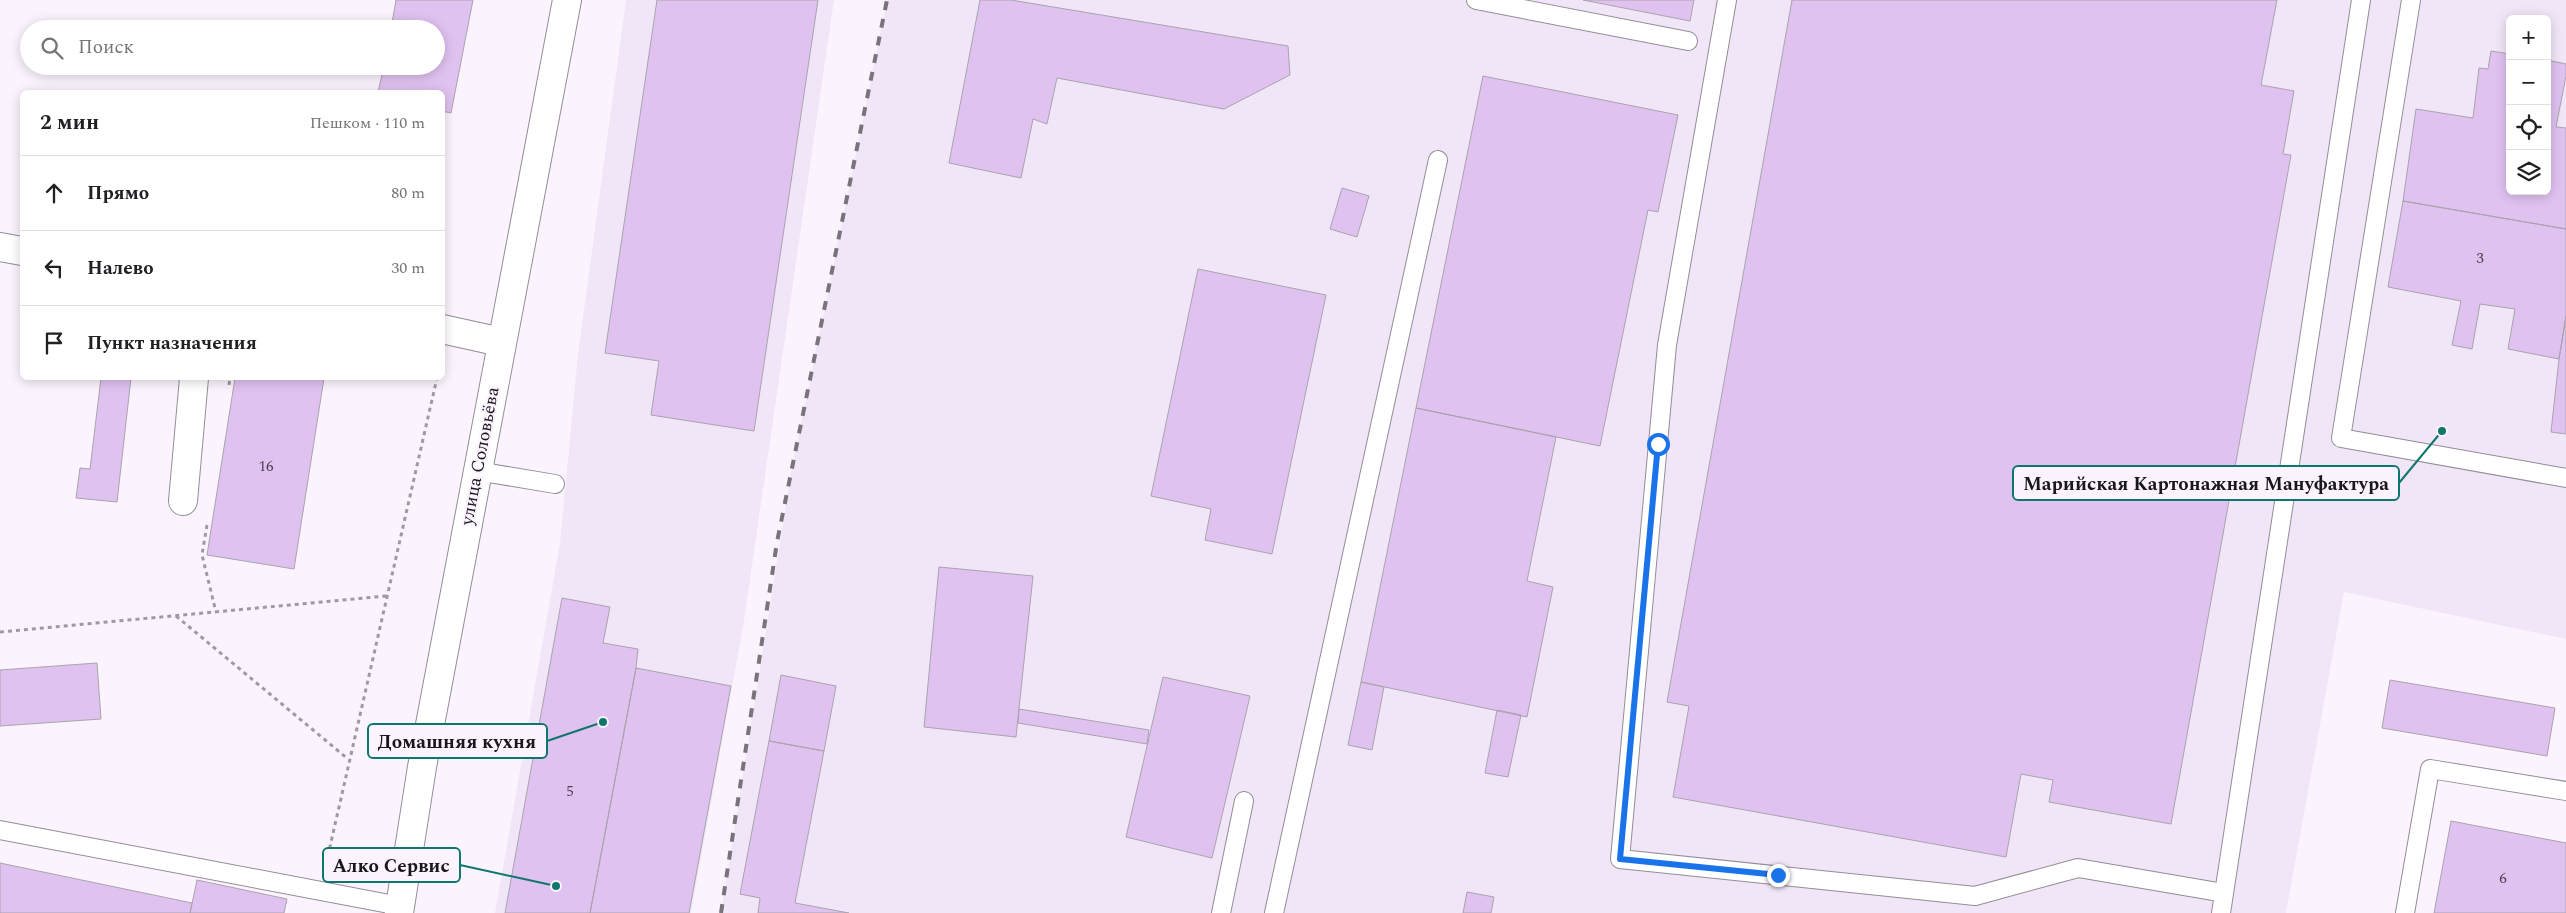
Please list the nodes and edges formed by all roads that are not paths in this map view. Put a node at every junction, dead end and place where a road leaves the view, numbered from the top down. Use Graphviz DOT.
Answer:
graph roads {
  1 [pos="566,0"];
  2 [pos="1476,0"];
  3 [pos="1727,0"];
  4 [pos="2361,0"];
  5 [pos="2412,0"];
  6 [pos="1688,41"];
  7 [pos="1438,160"];
  8 [pos="0,247"];
  9 [pos="20,251"];
  10 [pos="445,330"];
  11 [pos="501,342"];
  12 [pos="194,380"];
  13 [pos="478,471"];
  14 [pos="2566,478"];
  15 [pos="555,484"];
  16 [pos="183,501"];
  17 [pos="2566,791"];
  18 [pos="1244,801"];
  19 [pos="0,830"];
  20 [pos="2224,893"];
  21 [pos="399,910"];
  22 [pos="1221,913"];
  23 [pos="1274,913"];
  24 [pos="2221,913"];
  25 [pos="2405,913"];
  1 -- 11 [label="street, улица Соловьёва"];
  2 -- 6 [label="lane"];
  3 -- 20 [label="lane"];
  4 -- 20 [label="lane"];
  5 -- 14 [label="lane"];
  7 -- 23 [label="lane"];
  8 -- 9 [label="street"];
  10 -- 11 [label="street"];
  11 -- 13 [label="street, улица Соловьёва"];
  12 -- 16 [label="street"];
  13 -- 15 [label="lane"];
  13 -- 21 [label="street, улица Соловьёва"];
  17 -- 25 [label="lane"];
  18 -- 22 [label="lane"];
  19 -- 21 [label="lane"];
  20 -- 24 [label="lane"];
}
